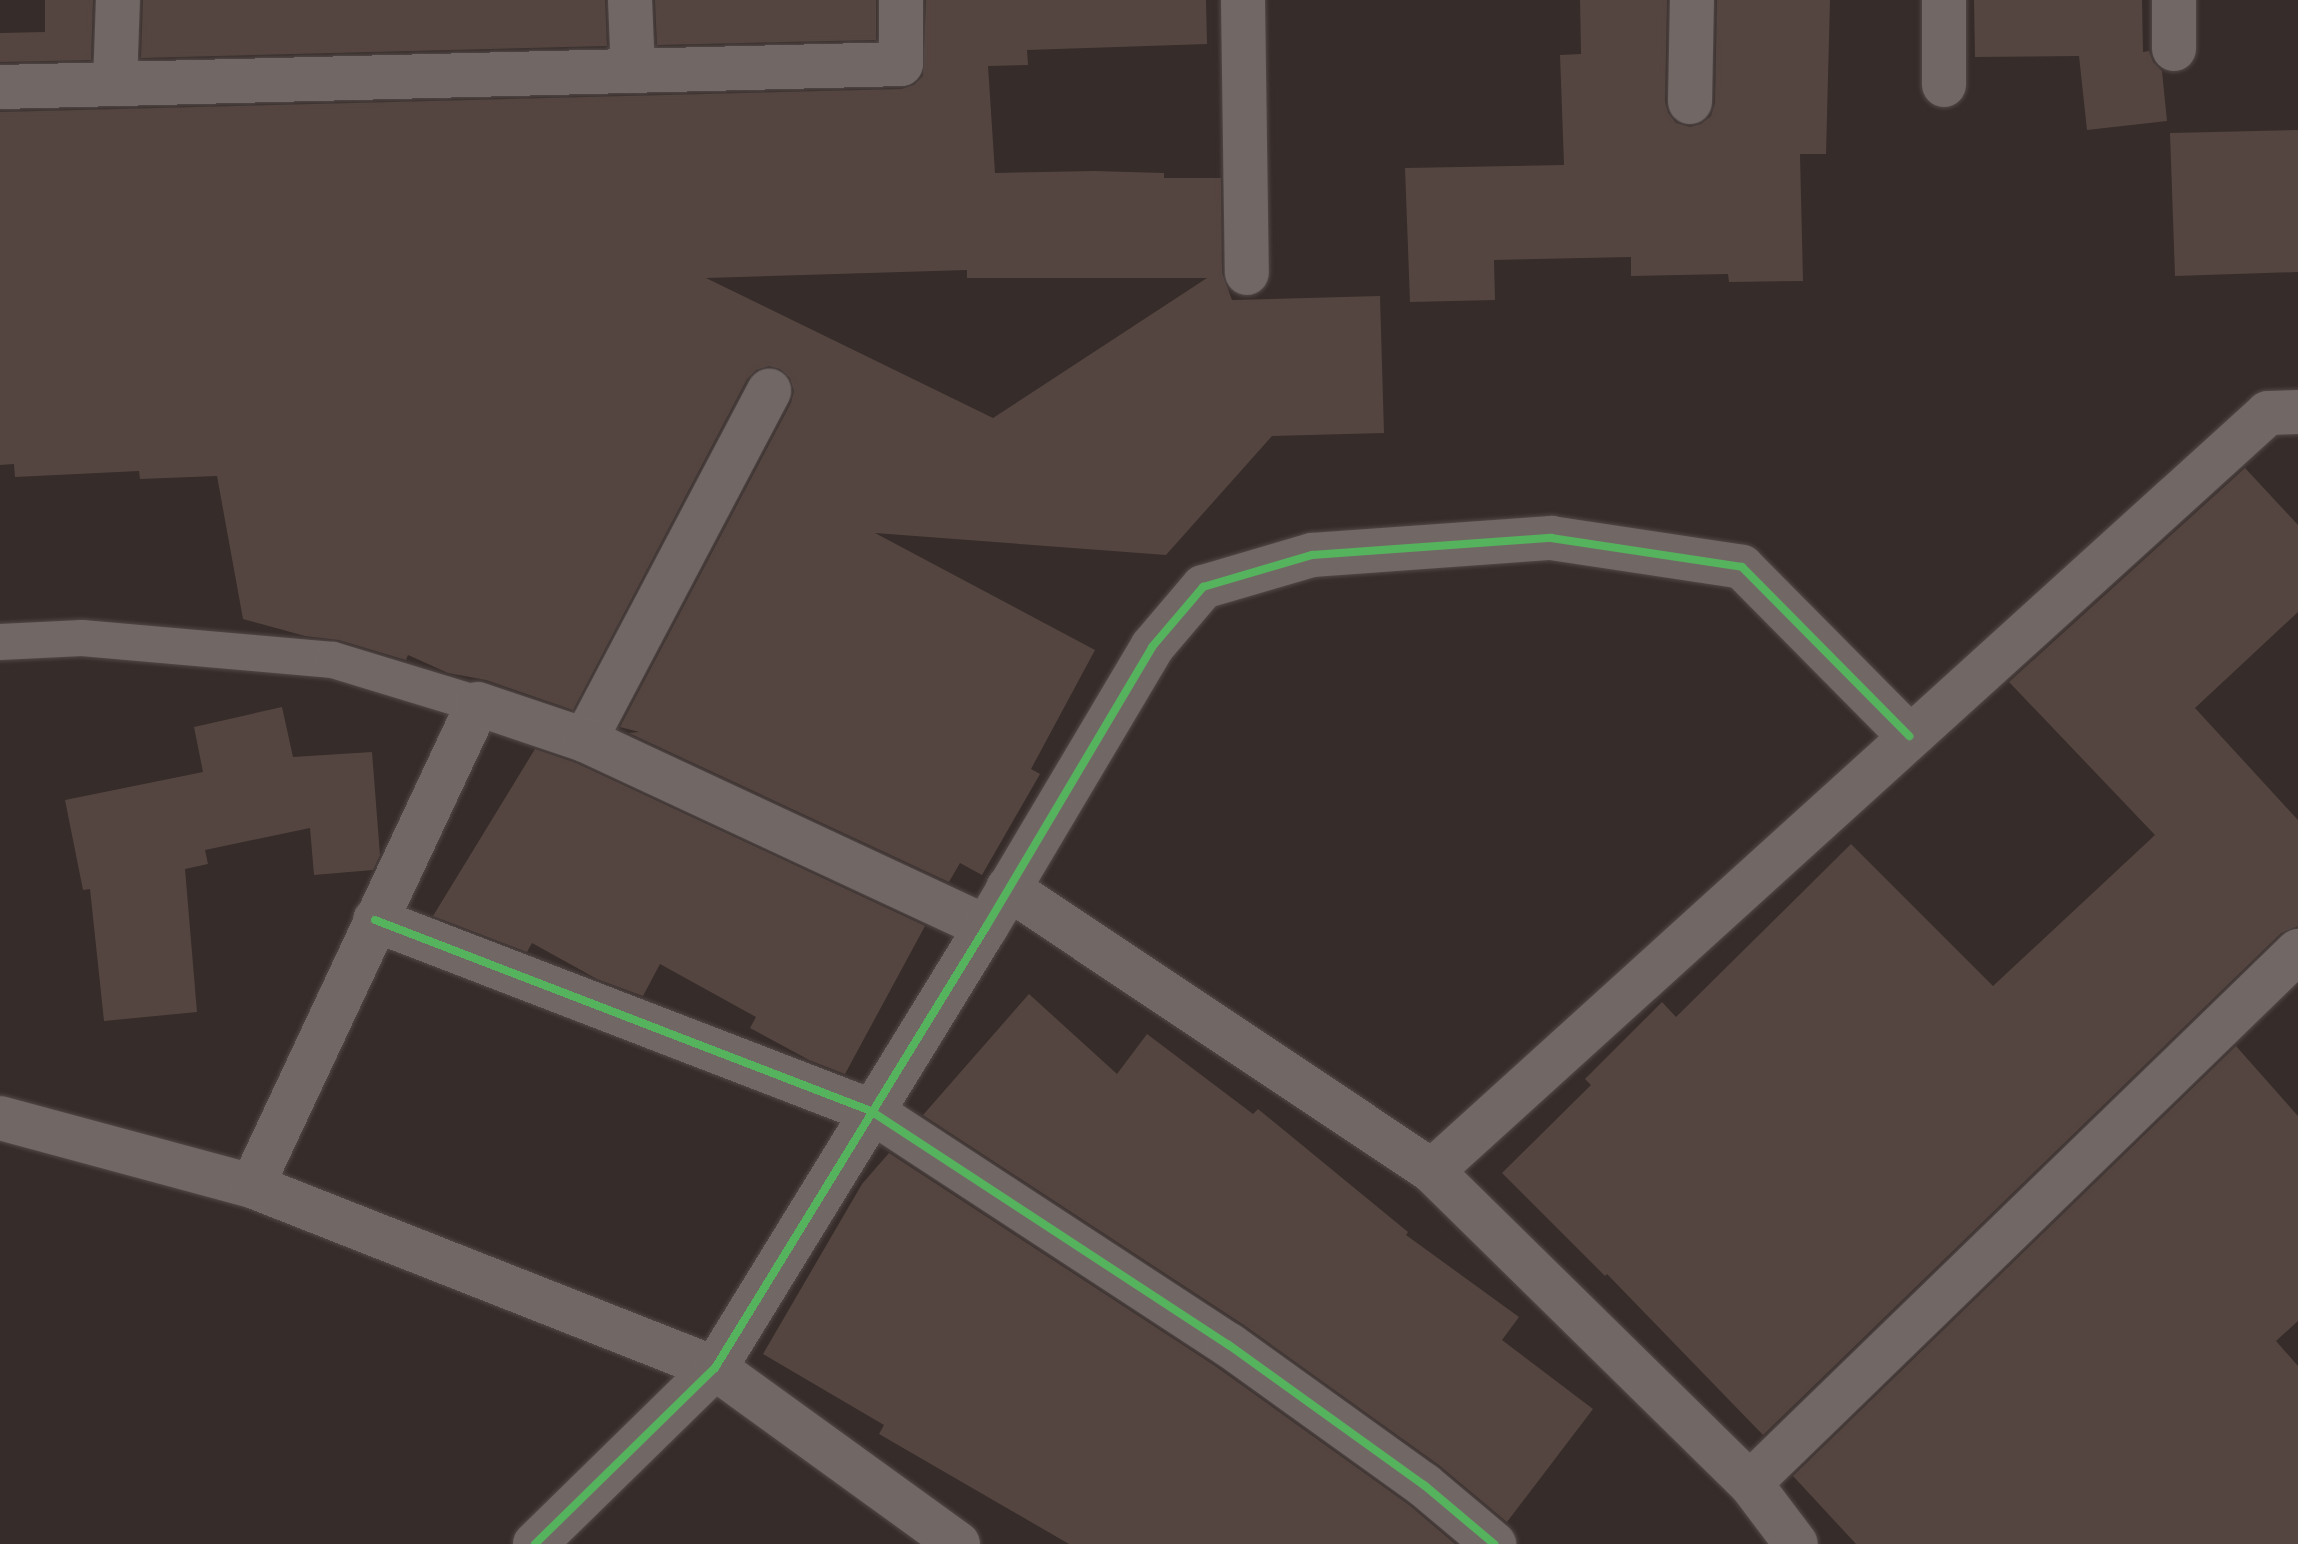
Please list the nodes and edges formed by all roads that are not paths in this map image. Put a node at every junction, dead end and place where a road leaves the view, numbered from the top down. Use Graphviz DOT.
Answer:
graph roads {
  1 [pos="118,0"];
  2 [pos="630,0"];
  3 [pos="901,0"];
  4 [pos="1243,0"];
  5 [pos="1692,0"];
  6 [pos="1944,0"];
  7 [pos="2174,0"];
  8 [pos="2174,49"];
  9 [pos="633,71"];
  10 [pos="115,84"];
  11 [pos="1944,85"];
  12 [pos="0,87"];
  13 [pos="1690,102"];
  14 [pos="1247,273"];
  15 [pos="769,391"];
  16 [pos="2288,423"];
  17 [pos="0,642"];
  18 [pos="478,704"];
  19 [pos="1909,736"];
  20 [pos="585,740"];
  21 [pos="1008,888"];
  22 [pos="375,920"];
  23 [pos="986,927"];
  24 [pos="2298,951"];
  25 [pos="871,1111"];
  26 [pos="0,1118"];
  27 [pos="1432,1171"];
  28 [pos="252,1186"];
  29 [pos="715,1368"];
  30 [pos="1750,1483"];
  31 [pos="535,1544"];
  32 [pos="958,1544"];
  33 [pos="1494,1544"];
  34 [pos="1796,1544"];
  1 -- 10 [label="street"];
  2 -- 9 [label="street"];
  3 -- 9 [label="street"];
  4 -- 14 [label="street"];
  5 -- 13 [label="street"];
  6 -- 11 [label="street"];
  7 -- 8 [label="street"];
  9 -- 10 [label="street"];
  10 -- 12 [label="street"];
  15 -- 20 [label="street"];
  16 -- 19 [label="street"];
  17 -- 18 [label="lane"];
  18 -- 20 [label="street"];
  18 -- 22 [label="street"];
  19 -- 21 [label="street"];
  19 -- 27 [label="street"];
  20 -- 23 [label="street"];
  21 -- 23 [label="street"];
  21 -- 27 [label="street"];
  22 -- 25 [label="street"];
  22 -- 28 [label="street"];
  23 -- 25 [label="street"];
  24 -- 30 [label="street"];
  25 -- 29 [label="street"];
  25 -- 33 [label="street"];
  26 -- 28 [label="street"];
  27 -- 30 [label="street"];
  28 -- 29 [label="street"];
  29 -- 31 [label="street"];
  29 -- 32 [label="street"];
  30 -- 34 [label="street"];
}
